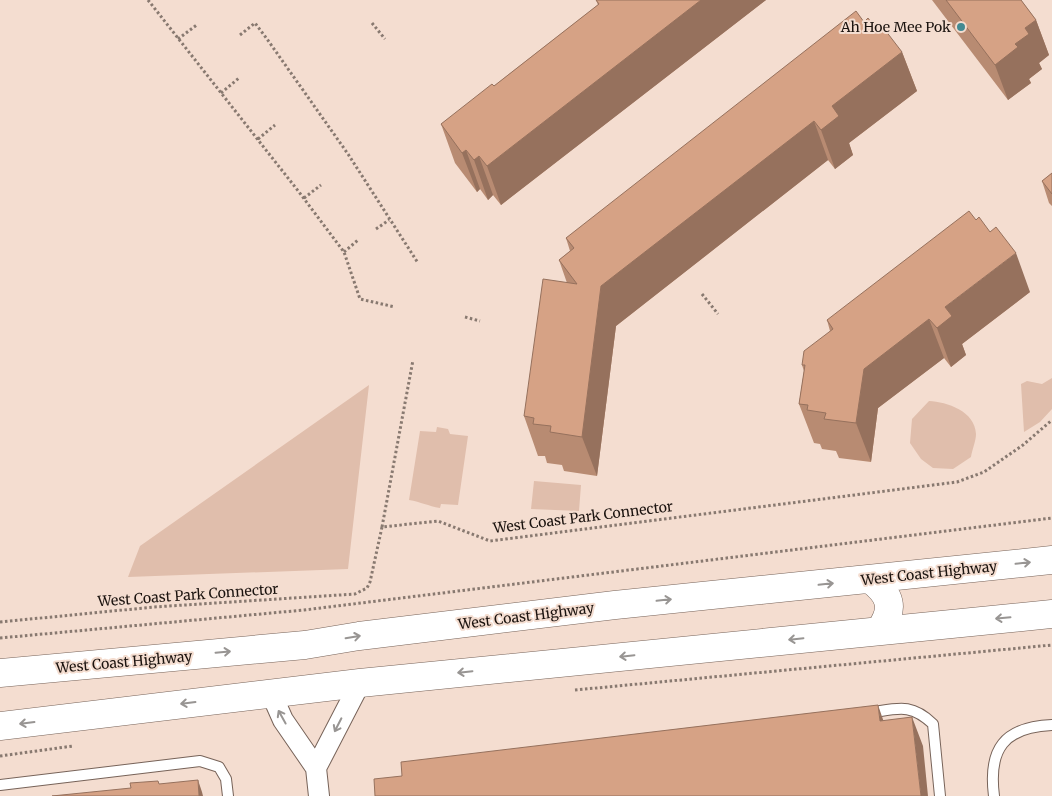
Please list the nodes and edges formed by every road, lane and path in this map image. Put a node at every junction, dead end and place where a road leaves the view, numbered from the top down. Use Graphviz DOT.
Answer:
graph roads {
  1 [pos="148,0"];
  2 [pos="198,24"];
  3 [pos="372,24"];
  4 [pos="240,35"];
  5 [pos="178,39"];
  6 [pos="385,39"];
  7 [pos="239,78"];
  8 [pos="222,94"];
  9 [pos="276,125"];
  10 [pos="258,139"];
  11 [pos="321,185"];
  12 [pos="304,198"];
  13 [pos="389,220"];
  14 [pos="376,229"];
  15 [pos="358,240"];
  16 [pos="344,252"];
  17 [pos="418,263"];
  18 [pos="702,294"];
  19 [pos="395,307"];
  20 [pos="718,314"];
  21 [pos="465,317"];
  22 [pos="480,321"];
  23 [pos="413,360"];
  24 [pos="1052,420"];
  25 [pos="1052,518"];
  26 [pos="382,527"];
  27 [pos="1052,560"];
  28 [pos="870,580"];
  29 [pos="1052,614"];
  30 [pos="0,622"];
  31 [pos="880,630"];
  32 [pos="0,638"];
  33 [pos="1052,645"];
  34 [pos="0,673"];
  35 [pos="360,683"];
  36 [pos="570,690"];
  37 [pos="271,693"];
  38 [pos="855,714"];
  39 [pos="1052,725"];
  40 [pos="0,726"];
  41 [pos="316,768"];
  42 [pos="0,785"];
  43 [pos="228,796"];
  44 [pos="319,796"];
  45 [pos="940,796"];
  46 [pos="994,796"];
  1 -- 5 [label="path"];
  2 -- 5 [label="path"];
  3 -- 6 [label="path"];
  4 -- 13 [label="path"];
  5 -- 8 [label="path"];
  7 -- 8 [label="path"];
  8 -- 10 [label="path"];
  9 -- 10 [label="path"];
  10 -- 12 [label="path"];
  11 -- 12 [label="path"];
  12 -- 16 [label="path"];
  13 -- 14 [label="path"];
  13 -- 17 [label="path"];
  15 -- 16 [label="path"];
  16 -- 19 [label="path"];
  18 -- 20 [label="path"];
  21 -- 22 [label="path"];
  23 -- 26 [label="path"];
  24 -- 26 [label="path, West Coast Park Connector"];
  25 -- 32 [label="path"];
  26 -- 30 [label="path, West Coast Park Connector"];
  28 -- 27 [label="highway, West Coast Highway, one-way"];
  28 -- 31 [label="highway"];
  34 -- 28 [label="highway, West Coast Highway, one-way"];
  29 -- 31 [label="highway, one-way"];
  31 -- 35 [label="highway, one-way"];
  33 -- 36 [label="path"];
  35 -- 37 [label="highway"];
  35 -- 41 [label="street, one-way"];
  37 -- 40 [label="highway, one-way"];
  41 -- 37 [label="street, one-way"];
  38 -- 45 [label="lane"];
  39 -- 46 [label="lane"];
  41 -- 44 [label="street"];
  42 -- 43 [label="lane"];
}
